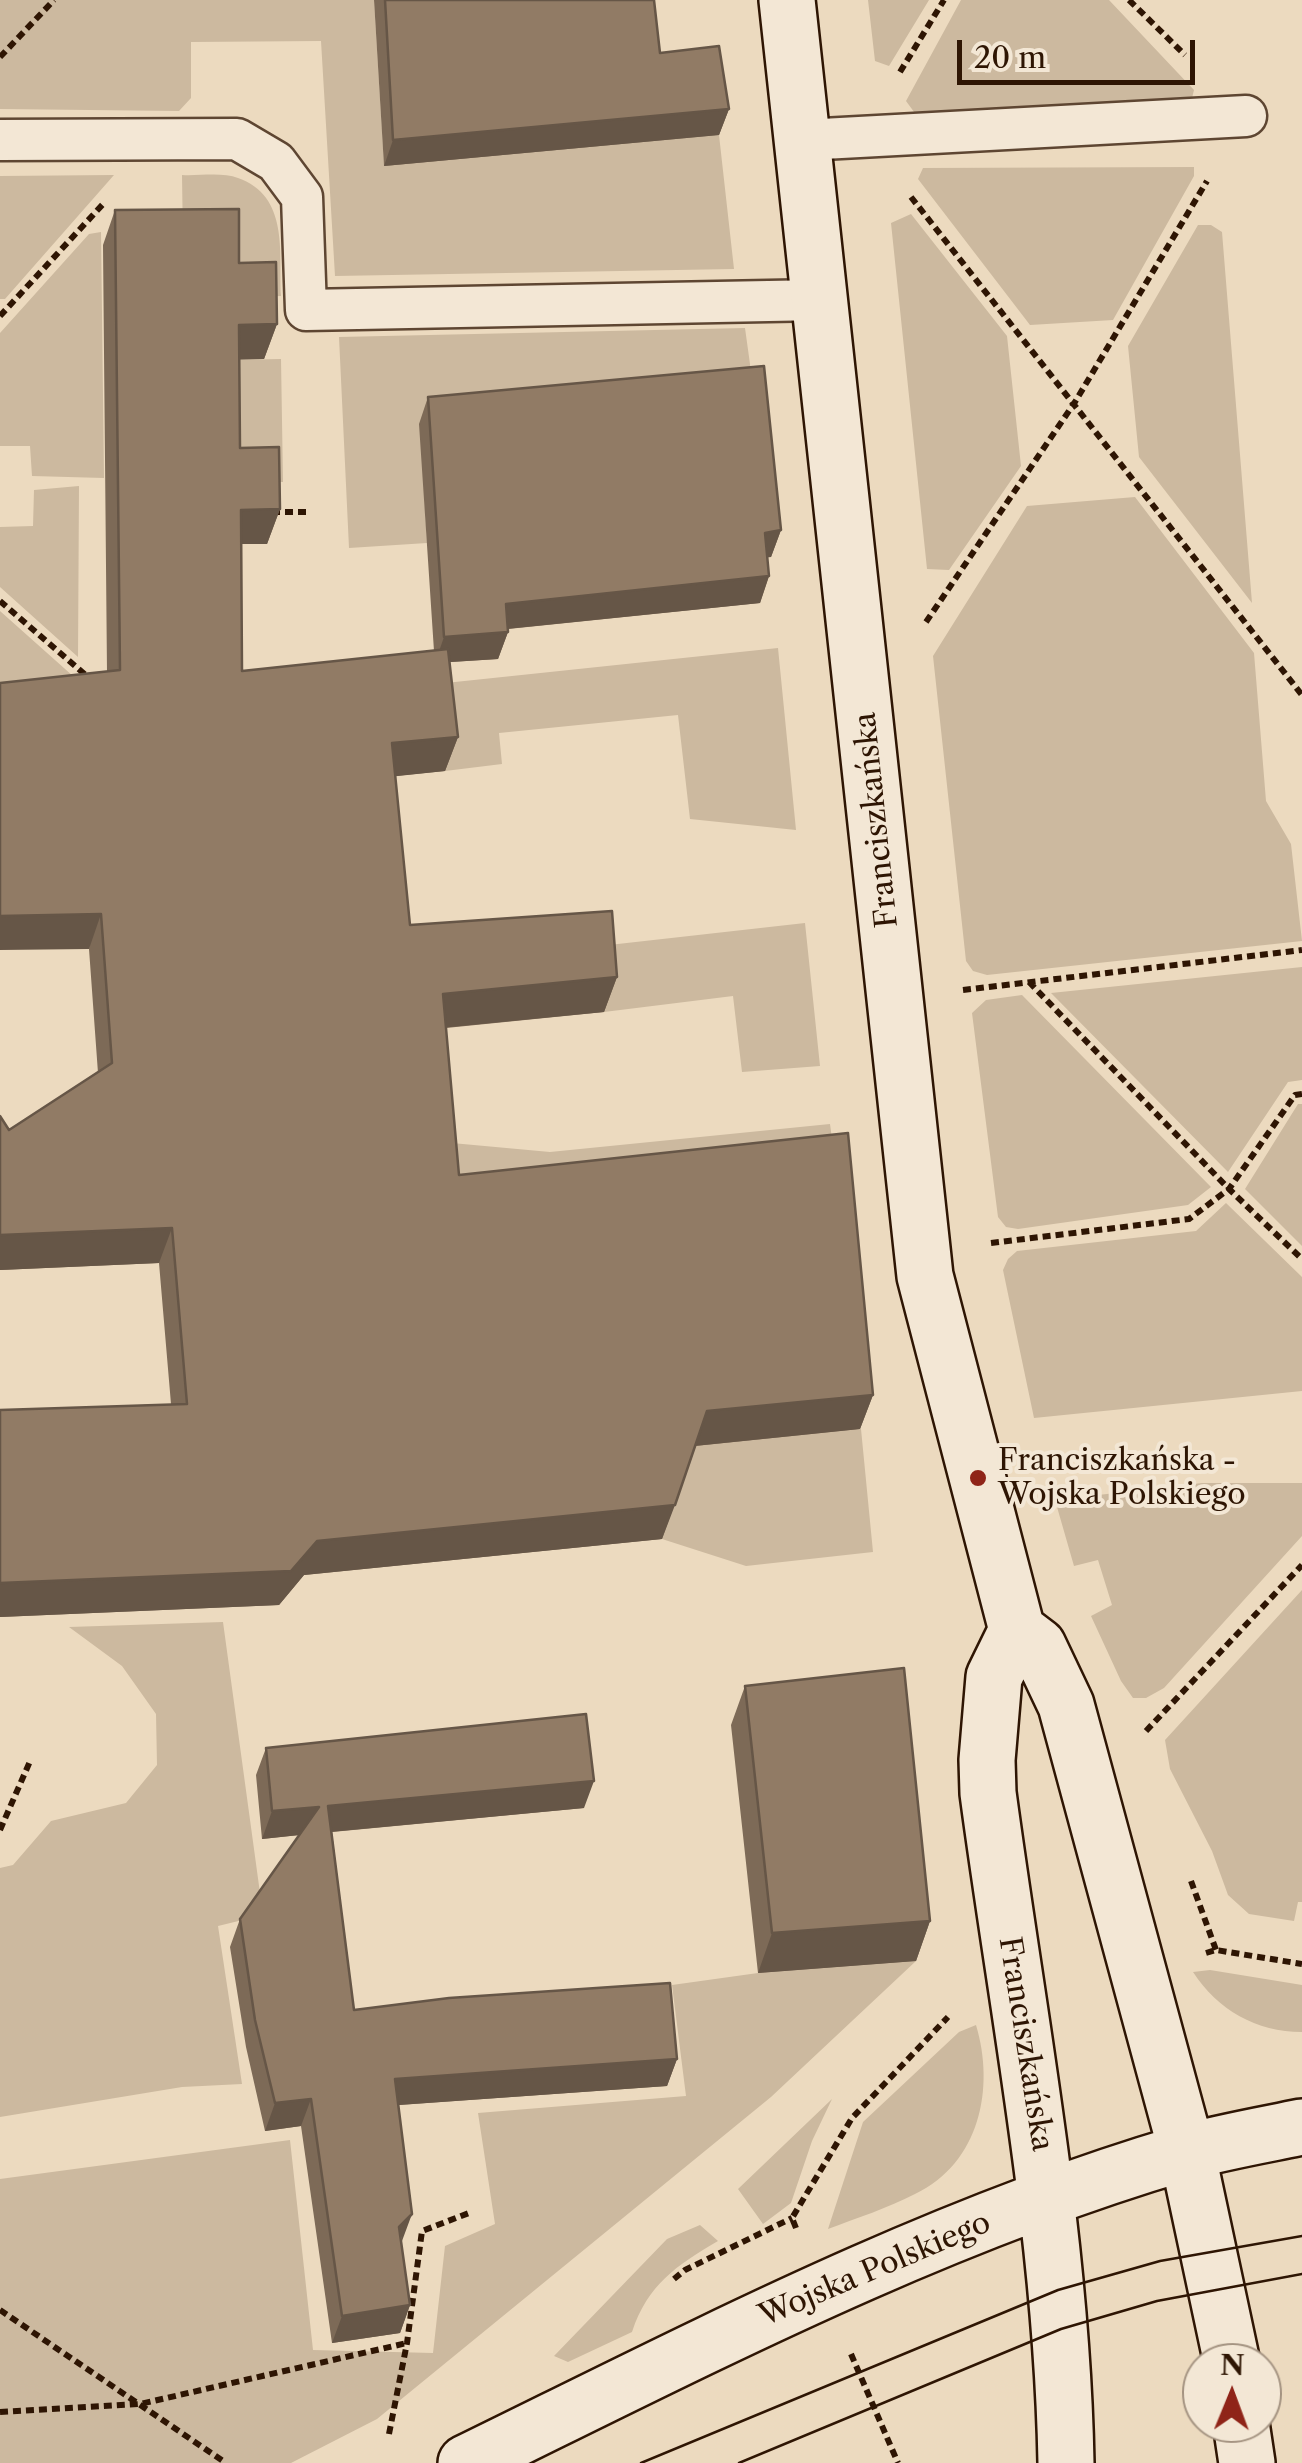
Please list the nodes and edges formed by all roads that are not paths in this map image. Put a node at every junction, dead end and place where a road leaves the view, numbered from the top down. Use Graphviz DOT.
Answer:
graph roads {
  1 [pos="787,0"];
  2 [pos="1246,116"];
  3 [pos="0,140"];
  4 [pos="804,140"];
  5 [pos="820,300"];
  6 [pos="1017,1630"];
  7 [pos="1302,2127"];
  8 [pos="1187,2152"];
  9 [pos="1048,2198"];
  10 [pos="1228,2343"];
  11 [pos="466,2463"];
  12 [pos="1066,2463"];
  1 -- 4 [label="street, Franciszkańska"];
  2 -- 4 [label="lane"];
  3 -- 5 [label="lane"];
  4 -- 5 [label="street, Franciszkańska"];
  5 -- 6 [label="street, Franciszkańska"];
  6 -- 8 [label="street, Franciszkańska"];
  6 -- 9 [label="street, Franciszkańska"];
  7 -- 8 [label="street, Wojska Polskiego"];
  8 -- 9 [label="street, Wojska Polskiego"];
  8 -- 10 [label="street, Franciszkańska"];
  9 -- 11 [label="street, Wojska Polskiego"];
  9 -- 12 [label="street, Franciszkańska"];
}
